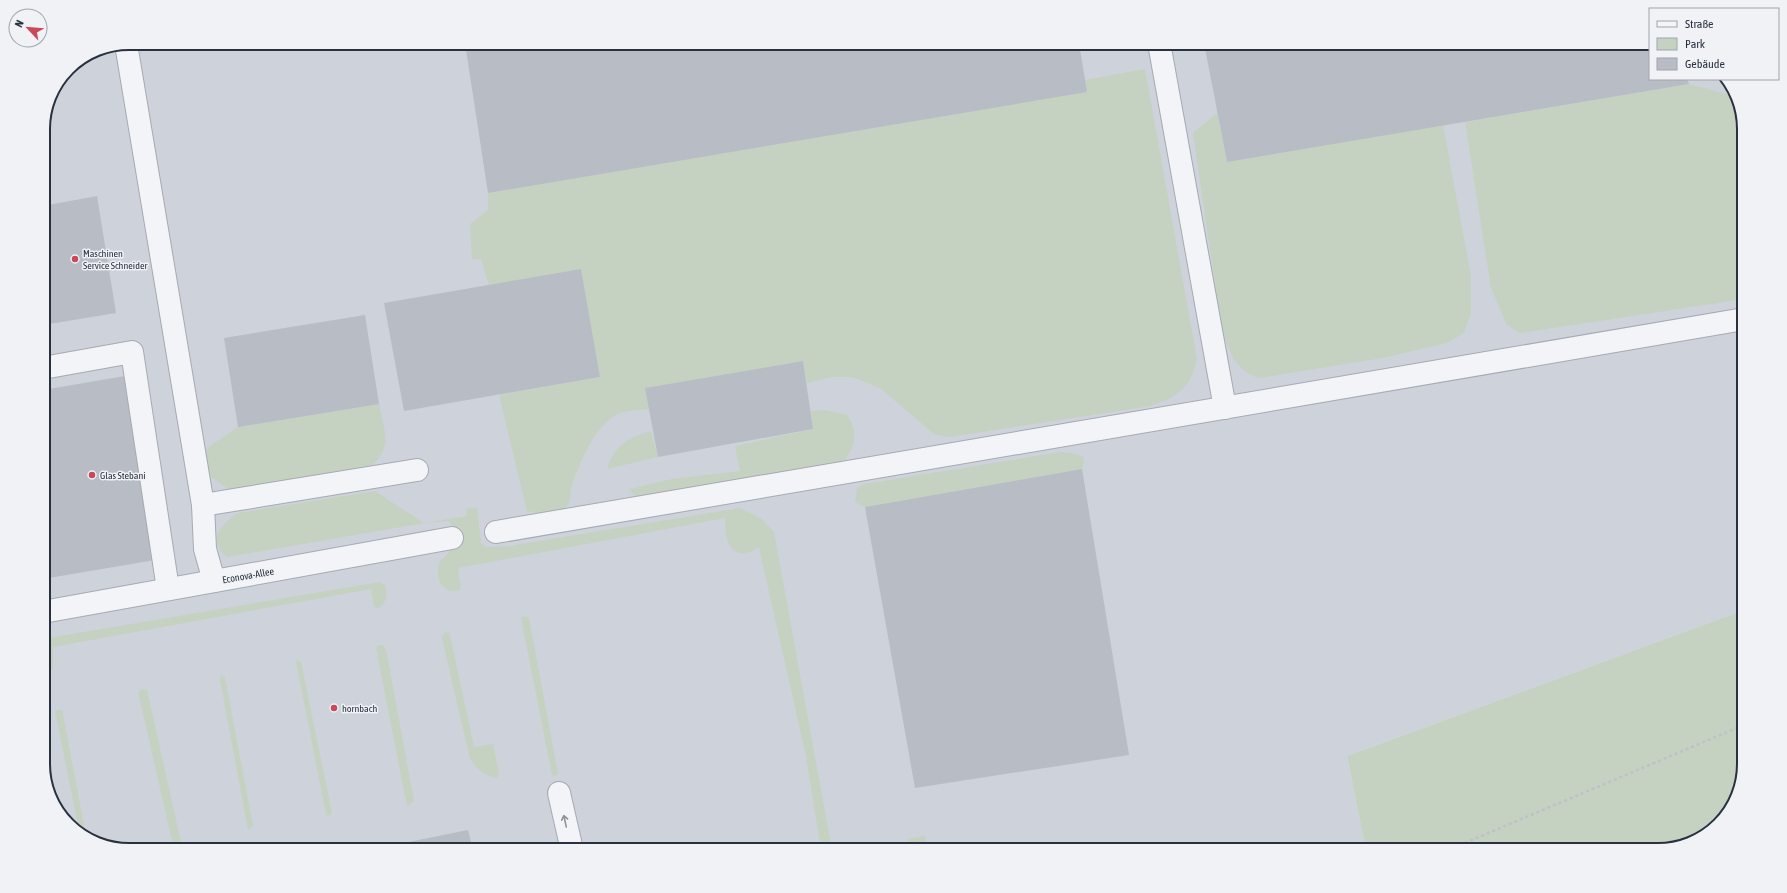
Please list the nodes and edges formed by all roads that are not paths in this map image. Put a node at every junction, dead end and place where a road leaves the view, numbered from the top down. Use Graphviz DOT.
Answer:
graph roads {
  1 [pos="127,50"];
  2 [pos="1160,50"];
  3 [pos="1737,320"];
  4 [pos="50,367"];
  5 [pos="1225,408"];
  6 [pos="417,470"];
  7 [pos="203,505"];
  8 [pos="496,532"];
  9 [pos="452,538"];
  10 [pos="214,581"];
  11 [pos="168,589"];
  12 [pos="50,611"];
  13 [pos="559,793"];
  14 [pos="570,843"];
  1 -- 7 [label="street"];
  2 -- 5 [label="street"];
  3 -- 5 [label="street"];
  4 -- 11 [label="street"];
  5 -- 8 [label="street"];
  6 -- 7 [label="street"];
  7 -- 10 [label="street"];
  9 -- 10 [label="street, Econova-Allee"];
  10 -- 11 [label="street, Econova-Allee"];
  11 -- 12 [label="street, Econova-Allee"];
  14 -- 13 [label="street, one-way"];
}
